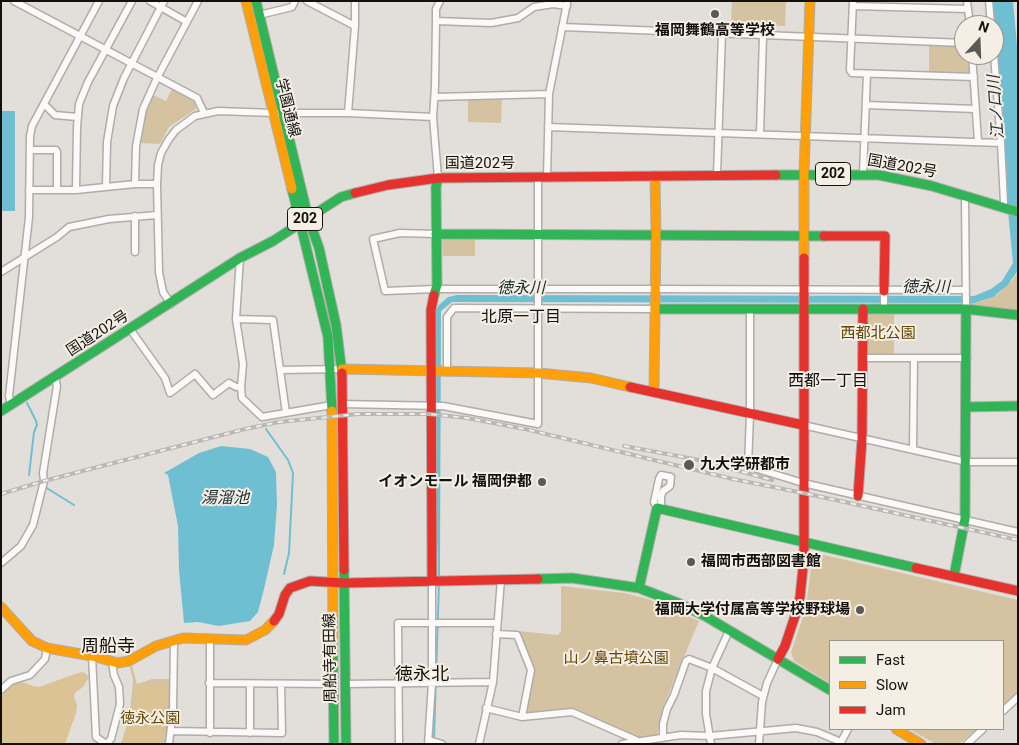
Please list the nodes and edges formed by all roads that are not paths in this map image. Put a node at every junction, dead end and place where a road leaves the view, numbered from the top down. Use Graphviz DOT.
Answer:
graph roads {
  1 [pos="14,1"];
  2 [pos="99,1"];
  3 [pos="132,1"];
  4 [pos="150,1"];
  5 [pos="198,1"];
  6 [pos="246,1"];
  7 [pos="256,1"];
  8 [pos="295,1"];
  9 [pos="307,1"];
  10 [pos="355,1"];
  11 [pos="439,1"];
  12 [pos="810,1"];
  13 [pos="967,1"];
  14 [pos="989,1"];
  15 [pos="567,3"];
  16 [pos="853,3"];
  17 [pos="163,4"];
  18 [pos="968,9"];
  19 [pos="259,15"];
  20 [pos="969,15"];
  21 [pos="990,15"];
  22 [pos="436,21"];
  23 [pos="187,22"];
  24 [pos="355,26"];
  25 [pos="562,27"];
  26 [pos="722,33"];
  27 [pos="763,36"];
  28 [pos="80,37"];
  29 [pos="809,38"];
  30 [pos="851,39"];
  31 [pos="954,43"];
  32 [pos="106,51"];
  33 [pos="131,64"];
  34 [pos="973,65"];
  35 [pos="995,65"];
  36 [pos="867,74"];
  37 [pos="974,77"];
  38 [pos="157,78"];
  39 [pos="549,94"];
  40 [pos="434,97"];
  41 [pos="44,104"];
  42 [pos="866,105"];
  43 [pos="976,109"];
  44 [pos="348,112"];
  45 [pos="204,113"];
  46 [pos="279,113"];
  47 [pos="77,117"];
  48 [pos="433,117"];
  49 [pos="548,128"];
  50 [pos="718,133"];
  51 [pos="760,134"];
  52 [pos="806,135"];
  53 [pos="865,138"];
  54 [pos="978,142"];
  55 [pos="1001,143"];
  56 [pos="30,150"];
  57 [pos="804,174"];
  58 [pos="863,174"];
  59 [pos="717,175"];
  60 [pos="655,176"];
  61 [pos="438,178"];
  62 [pos="543,178"];
  63 [pos="135,184"];
  64 [pos="157,184"];
  65 [pos="106,187"];
  66 [pos="30,190"];
  67 [pos="57,190"];
  68 [pos="76,190"];
  69 [pos="966,195"];
  70 [pos="1004,208"];
  71 [pos="1018,212"];
  72 [pos="157,214"];
  73 [pos="135,216"];
  74 [pos="305,219"];
  75 [pos="436,234"];
  76 [pos="539,234"];
  77 [pos="656,234"];
  78 [pos="805,234"];
  79 [pos="136,252"];
  80 [pos="24,258"];
  81 [pos="240,258"];
  82 [pos="1,272"];
  83 [pos="435,289"];
  84 [pos="656,289"];
  85 [pos="538,290"];
  86 [pos="804,290"];
  87 [pos="966,290"];
  88 [pos="884,291"];
  89 [pos="171,304"];
  90 [pos="538,308"];
  91 [pos="656,309"];
  92 [pos="750,309"];
  93 [pos="804,309"];
  94 [pos="863,309"];
  95 [pos="884,309"];
  96 [pos="966,309"];
  97 [pos="1018,315"];
  98 [pos="236,320"];
  99 [pos="130,329"];
  100 [pos="862,358"];
  101 [pos="914,358"];
  102 [pos="967,358"];
  103 [pos="331,369"];
  104 [pos="342,369"];
  105 [pos="280,370"];
  106 [pos="440,372"];
  107 [pos="538,373"];
  108 [pos="55,378"];
  109 [pos="241,387"];
  110 [pos="654,392"];
  111 [pos="11,404"];
  112 [pos="342,404"];
  113 [pos="332,405"];
  114 [pos="432,406"];
  115 [pos="1018,406"];
  116 [pos="966,407"];
  117 [pos="1,411"];
  118 [pos="286,413"];
  119 [pos="750,414"];
  120 [pos="803,425"];
  121 [pos="862,439"];
  122 [pos="913,450"];
  123 [pos="966,462"];
  124 [pos="1018,462"];
  125 [pos="803,483"];
  126 [pos="858,496"];
  127 [pos="659,508"];
  128 [pos="965,519"];
  129 [pos="1018,532"];
  130 [pos="804,542"];
  131 [pos="2,562"];
  132 [pos="954,576"];
  133 [pos="501,579"];
  134 [pos="432,580"];
  135 [pos="333,582"];
  136 [pos="344,583"];
  137 [pos="639,588"];
  138 [pos="1018,591"];
  139 [pos="1,606"];
  140 [pos="432,622"];
  141 [pos="496,622"];
  142 [pos="729,631"];
  143 [pos="496,634"];
  144 [pos="210,639"];
  145 [pos="174,641"];
  146 [pos="47,648"];
  147 [pos="92,656"];
  148 [pos="778,659"];
  149 [pos="112,662"];
  150 [pos="712,668"];
  151 [pos="432,682"];
  152 [pos="492,682"];
  153 [pos="209,683"];
  154 [pos="398,683"];
  155 [pos="250,684"];
  156 [pos="281,684"];
  157 [pos="334,684"];
  158 [pos="346,684"];
  159 [pos="829,689"];
  160 [pos="1,690"];
  161 [pos="763,696"];
  162 [pos="1018,697"];
  163 [pos="486,708"];
  164 [pos="1004,710"];
  165 [pos="522,717"];
  166 [pos="848,730"];
  167 [pos="898,730"];
  168 [pos="982,730"];
  169 [pos="171,731"];
  170 [pos="759,731"];
  171 [pos="210,733"];
  172 [pos="250,733"];
  173 [pos="710,736"];
  174 [pos="663,738"];
  175 [pos="640,741"];
  176 [pos="429,742"];
  177 [pos="441,743"];
  178 [pos="842,743"];
  179 [pos="169,744"];
  180 [pos="334,744"];
  181 [pos="346,744"];
  182 [pos="399,744"];
  183 [pos="479,744"];
  184 [pos="622,744"];
  185 [pos="711,744"];
  186 [pos="758,744"];
  187 [pos="922,744"];
  188 [pos="967,744"];
  1 -- 28 [label="street"];
  2 -- 28 [label="street"];
  3 -- 32 [label="street"];
  4 -- 17 [label="street"];
  5 -- 23 [label="street"];
  6 -- 46 [label="main road, 学園通線"];
  7 -- 19 [label="main road, 学園通線"];
  8 -- 19 [label="street"];
  9 -- 24 [label="street"];
  10 -- 24 [label="street"];
  11 -- 22 [label="street"];
  12 -- 29 [label="main road"];
  13 -- 18 [label="street"];
  14 -- 21 [label="street"];
  15 -- 22 [label="street"];
  15 -- 25 [label="street"];
  16 -- 18 [label="street"];
  16 -- 30 [label="street"];
  17 -- 23 [label="street"];
  17 -- 33 [label="street"];
  18 -- 20 [label="street"];
  19 -- 46 [label="main road, 学園通線"];
  22 -- 40 [label="street"];
  23 -- 38 [label="street"];
  24 -- 44 [label="street"];
  25 -- 26 [label="street"];
  25 -- 39 [label="street"];
  26 -- 27 [label="street"];
  26 -- 50 [label="street"];
  27 -- 29 [label="street"];
  27 -- 51 [label="street"];
  28 -- 32 [label="street"];
  28 -- 41 [label="street"];
  29 -- 30 [label="street"];
  29 -- 52 [label="main road"];
  30 -- 31 [label="street"];
  30 -- 36 [label="street"];
  32 -- 33 [label="street"];
  32 -- 47 [label="street"];
  33 -- 38 [label="street"];
  33 -- 65 [label="street"];
  34 -- 37 [label="street"];
  35 -- 55 [label="street"];
  36 -- 37 [label="street"];
  36 -- 42 [label="street"];
  37 -- 43 [label="street"];
  38 -- 45 [label="street"];
  38 -- 63 [label="street"];
  39 -- 40 [label="street"];
  39 -- 49 [label="street"];
  40 -- 48 [label="street"];
  41 -- 47 [label="street"];
  41 -- 56 [label="street"];
  42 -- 43 [label="street"];
  42 -- 53 [label="street"];
  43 -- 54 [label="street"];
  44 -- 46 [label="street"];
  44 -- 48 [label="street"];
  45 -- 46 [label="street"];
  45 -- 64 [label="street"];
  46 -- 74 [label="main road, 学園通線"];
  47 -- 68 [label="street"];
  48 -- 61 [label="street"];
  49 -- 50 [label="street"];
  49 -- 62 [label="street"];
  50 -- 51 [label="street"];
  50 -- 59 [label="street"];
  51 -- 52 [label="street"];
  52 -- 53 [label="street"];
  52 -- 57 [label="main road"];
  53 -- 54 [label="street"];
  53 -- 58 [label="street"];
  54 -- 55 [label="street"];
  55 -- 70 [label="street"];
  56 -- 66 [label="street"];
  56 -- 67 [label="street"];
  57 -- 58 [label="main road, 国道202号 / 202"];
  57 -- 59 [label="main road, 国道202号 / 202"];
  57 -- 78 [label="main road"];
  58 -- 69 [label="main road, 国道202号 / 202"];
  59 -- 60 [label="main road, 国道202号 / 202"];
  60 -- 62 [label="main road, 国道202号 / 202"];
  60 -- 77 [label="main road"];
  61 -- 62 [label="main road, 国道202号 / 202"];
  61 -- 74 [label="main road, 国道202号 / 202"];
  61 -- 75 [label="main road"];
  62 -- 76 [label="street"];
  63 -- 64 [label="street"];
  63 -- 65 [label="street"];
  64 -- 72 [label="street"];
  65 -- 68 [label="street"];
  66 -- 67 [label="street"];
  66 -- 80 [label="street"];
  67 -- 68 [label="street"];
  69 -- 70 [label="main road, 国道202号 / 202"];
  69 -- 87 [label="street"];
  70 -- 71 [label="main road, 国道202号 / 202"];
  72 -- 73 [label="street"];
  72 -- 89 [label="street"];
  73 -- 79 [label="street"];
  73 -- 80 [label="street"];
  74 -- 81 [label="main road, 国道202号 / 202"];
  74 -- 103 [label="main road, 周船寺有田線"];
  74 -- 104 [label="main road, 周船寺有田線"];
  75 -- 76 [label="main road"];
  75 -- 83 [label="main road"];
  75 -- 83 [label="street"];
  76 -- 77 [label="main road"];
  76 -- 85 [label="street"];
  77 -- 78 [label="main road"];
  77 -- 84 [label="main road"];
  78 -- 86 [label="main road"];
  78 -- 88 [label="main road"];
  80 -- 82 [label="street"];
  80 -- 111 [label="street"];
  81 -- 89 [label="main road, 国道202号 / 202"];
  81 -- 98 [label="street"];
  83 -- 85 [label="street"];
  83 -- 106 [label="main road"];
  84 -- 85 [label="street"];
  84 -- 86 [label="street"];
  84 -- 91 [label="main road"];
  85 -- 90 [label="street"];
  86 -- 88 [label="street"];
  86 -- 93 [label="main road"];
  87 -- 88 [label="street"];
  87 -- 96 [label="street"];
  88 -- 95 [label="street"];
  89 -- 99 [label="main road, 国道202号 / 202"];
  90 -- 91 [label="street"];
  90 -- 106 [label="street"];
  90 -- 107 [label="street"];
  91 -- 92 [label="main road"];
  91 -- 110 [label="main road"];
  92 -- 93 [label="main road"];
  92 -- 119 [label="street"];
  93 -- 94 [label="main road"];
  93 -- 120 [label="main road"];
  94 -- 95 [label="main road"];
  94 -- 100 [label="main road"];
  95 -- 96 [label="main road"];
  96 -- 97 [label="main road"];
  96 -- 102 [label="main road"];
  98 -- 105 [label="street"];
  98 -- 109 [label="street"];
  99 -- 108 [label="main road, 国道202号 / 202"];
  99 -- 109 [label="street"];
  100 -- 101 [label="street"];
  100 -- 121 [label="main road"];
  101 -- 102 [label="street"];
  101 -- 122 [label="street"];
  102 -- 116 [label="main road"];
  103 -- 104 [label="street"];
  103 -- 105 [label="street"];
  103 -- 113 [label="main road, 周船寺有田線"];
  104 -- 106 [label="main road"];
  104 -- 112 [label="main road, 周船寺有田線"];
  105 -- 118 [label="street"];
  106 -- 107 [label="main road"];
  106 -- 114 [label="main road"];
  107 -- 110 [label="main road"];
  107 -- 114 [label="street"];
  108 -- 111 [label="main road, 国道202号 / 202"];
  108 -- 131 [label="street"];
  109 -- 118 [label="street"];
  110 -- 119 [label="main road"];
  111 -- 117 [label="main road, 国道202号 / 202"];
  112 -- 114 [label="street"];
  112 -- 136 [label="main road, 周船寺有田線"];
  113 -- 118 [label="street"];
  113 -- 135 [label="main road, 周船寺有田線"];
  114 -- 134 [label="main road"];
  115 -- 116 [label="main road"];
  116 -- 123 [label="main road"];
  119 -- 120 [label="main road"];
  119 -- 125 [label="street"];
  120 -- 121 [label="street"];
  120 -- 125 [label="main road"];
  121 -- 122 [label="street"];
  121 -- 126 [label="main road"];
  122 -- 123 [label="street"];
  123 -- 124 [label="street"];
  123 -- 128 [label="main road"];
  125 -- 126 [label="street"];
  125 -- 130 [label="main road"];
  126 -- 128 [label="street"];
  127 -- 127 [label="street"];
  127 -- 130 [label="main road"];
  127 -- 137 [label="main road"];
  128 -- 129 [label="street"];
  128 -- 132 [label="main road"];
  130 -- 132 [label="main road"];
  130 -- 148 [label="main road"];
  132 -- 138 [label="main road"];
  133 -- 134 [label="main road"];
  133 -- 137 [label="main road"];
  133 -- 141 [label="street"];
  134 -- 136 [label="main road"];
  134 -- 140 [label="street"];
  135 -- 136 [label="main road"];
  135 -- 144 [label="main road"];
  135 -- 157 [label="main road, 周船寺有田線"];
  136 -- 158 [label="main road, 周船寺有田線"];
  137 -- 142 [label="main road"];
  139 -- 146 [label="main road"];
  140 -- 141 [label="street"];
  140 -- 151 [label="street"];
  140 -- 154 [label="street"];
  141 -- 143 [label="street"];
  142 -- 148 [label="main road"];
  142 -- 150 [label="street"];
  143 -- 152 [label="street"];
  143 -- 165 [label="street"];
  144 -- 145 [label="main road"];
  144 -- 153 [label="street"];
  145 -- 149 [label="main road"];
  145 -- 169 [label="street"];
  146 -- 147 [label="main road"];
  146 -- 160 [label="street"];
  147 -- 149 [label="main road"];
  147 -- 149 [label="street"];
  148 -- 159 [label="main road"];
  148 -- 161 [label="street"];
  150 -- 161 [label="street"];
  150 -- 173 [label="street"];
  150 -- 174 [label="street"];
  151 -- 152 [label="street"];
  151 -- 154 [label="street"];
  151 -- 176 [label="street"];
  152 -- 163 [label="street"];
  153 -- 155 [label="street"];
  153 -- 171 [label="street"];
  154 -- 158 [label="street"];
  154 -- 182 [label="street"];
  155 -- 156 [label="street"];
  155 -- 172 [label="street"];
  156 -- 157 [label="street"];
  156 -- 172 [label="street"];
  157 -- 180 [label="main road, 周船寺有田線"];
  158 -- 181 [label="main road, 周船寺有田線"];
  161 -- 170 [label="street"];
  162 -- 164 [label="street"];
  163 -- 165 [label="street"];
  163 -- 183 [label="street"];
  165 -- 175 [label="street"];
  166 -- 178 [label="street"];
  167 -- 187 [label="main road"];
  168 -- 188 [label="street"];
  169 -- 171 [label="street"];
  169 -- 179 [label="street"];
  170 -- 173 [label="street"];
  170 -- 178 [label="street"];
  170 -- 186 [label="street"];
  171 -- 172 [label="street"];
  173 -- 174 [label="street"];
  173 -- 185 [label="street"];
  174 -- 175 [label="street"];
  175 -- 184 [label="street"];
  176 -- 177 [label="street"];
}
